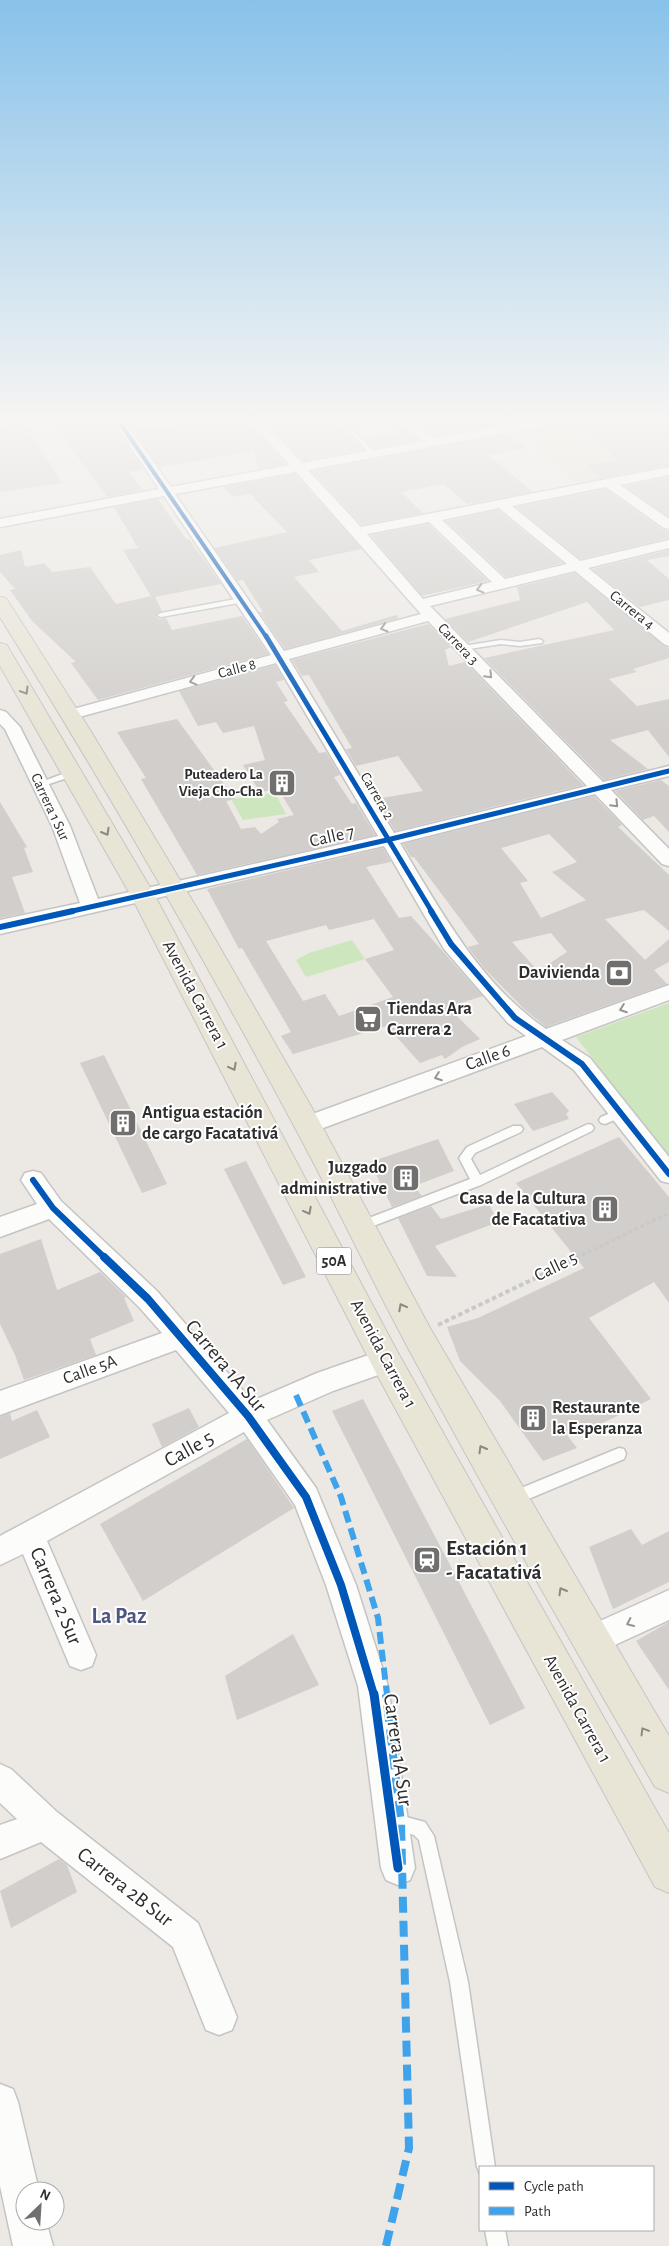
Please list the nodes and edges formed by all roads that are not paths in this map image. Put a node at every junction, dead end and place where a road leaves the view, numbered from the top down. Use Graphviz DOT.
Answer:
graph roads {
  1 [pos="189,525"];
  2 [pos="351,525"];
  3 [pos="395,525"];
  4 [pos="438,525"];
  5 [pos="528,525"];
  6 [pos="358,532"];
  7 [pos="669,544"];
  8 [pos="578,566"];
  9 [pos="502,584"];
  10 [pos="241,600"];
  11 [pos="0,602"];
  12 [pos="425,610"];
  13 [pos="161,615"];
  14 [pos="539,641"];
  15 [pos="669,641"];
  16 [pos="463,648"];
  17 [pos="1,651"];
  18 [pos="280,657"];
  19 [pos="0,714"];
  20 [pos="72,714"];
  21 [pos="44,725"];
  22 [pos="6,732"];
  23 [pos="669,771"];
  24 [pos="72,773"];
  25 [pos="40,784"];
  26 [pos="599,788"];
  27 [pos="387,840"];
  28 [pos="669,860"];
  29 [pos="175,887"];
  30 [pos="142,894"];
  31 [pos="91,906"];
  32 [pos="0,927"];
  33 [pos="669,992"];
  34 [pos="543,1038"];
  35 [pos="307,1125"];
  36 [pos="588,1128"];
  37 [pos="517,1129"];
  38 [pos="669,1174"];
  39 [pos="33,1180"];
  40 [pos="476,1182"];
  41 [pos="53,1208"];
  42 [pos="360,1226"];
  43 [pos="0,1227"];
  44 [pos="181,1337"];
  45 [pos="386,1361"];
  46 [pos="1,1398"];
  47 [pos="248,1416"];
  48 [pos="619,1454"];
  49 [pos="510,1500"];
  50 [pos="30,1536"];
  51 [pos="0,1552"];
  52 [pos="669,1605"];
  53 [pos="591,1641"];
  54 [pos="81,1655"];
  55 [pos="669,1773"];
  56 [pos="0,1780"];
  57 [pos="391,1820"];
  58 [pos="45,1824"];
  59 [pos="0,1842"];
  60 [pos="398,1868"];
  61 [pos="669,1873"];
  62 [pos="219,2016"];
  63 [pos="0,2102"];
  64 [pos="486,2166"];
  65 [pos="18,2181"];
  66 [pos="29,2231"];
  67 [pos="495,2231"];
  68 [pos="33,2246"];
  69 [pos="498,2246"];
  1 -- 10 [label="street, Carrera 2"];
  2 -- 6 [label="street, Carrera 3"];
  3 -- 6 [label="street"];
  4 -- 9 [label="street"];
  5 -- 8 [label="street, Carrera 4"];
  6 -- 12 [label="street, Carrera 3"];
  7 -- 8 [label="street, Calle 8"];
  8 -- 9 [label="street, Calle 8"];
  8 -- 15 [label="street, Carrera 4"];
  9 -- 12 [label="street, Calle 8, one-way"];
  10 -- 13 [label="lane"];
  10 -- 18 [label="street, Carrera 2"];
  11 -- 20 [label="main road, Avenida Carrera 1 / 50A"];
  12 -- 16 [label="street, Carrera 3"];
  12 -- 18 [label="street, Calle 8, one-way"];
  14 -- 16 [label="lane"];
  16 -- 26 [label="street, Carrera 3, one-way"];
  17 -- 21 [label="main road, Avenida Carrera 1 / 50A, one-way"];
  18 -- 20 [label="street, Calle 8, one-way"];
  18 -- 27 [label="street, Carrera 2"];
  19 -- 22 [label="street, Carrera 1 Sur"];
  20 -- 29 [label="main road, Avenida Carrera 1 / 50A"];
  21 -- 22 [label="street"];
  21 -- 24 [label="main road, Avenida Carrera 1 / 50A"];
  22 -- 25 [label="street, Carrera 1 Sur"];
  23 -- 26 [label="street, Calle 7"];
  24 -- 25 [label="lane"];
  24 -- 30 [label="main road, Avenida Carrera 1 / 50A, one-way"];
  25 -- 31 [label="street, Carrera 1 Sur"];
  26 -- 27 [label="street, Calle 7"];
  26 -- 28 [label="street, Carrera 3, one-way"];
  27 -- 29 [label="street, Calle 7"];
  27 -- 34 [label="street, Carrera 2"];
  29 -- 30 [label="street, Calle 7"];
  29 -- 35 [label="main road, Avenida Carrera 1 / 50A"];
  30 -- 31 [label="street, Calle 7"];
  30 -- 45 [label="main road, Avenida Carrera 1 / 50A, one-way"];
  31 -- 32 [label="street, Calle 7"];
  33 -- 34 [label="street, Calle 6, one-way"];
  34 -- 35 [label="street, Calle 6, one-way"];
  34 -- 38 [label="street, Carrera 2"];
  35 -- 42 [label="main road, Avenida Carrera 1 / 50A"];
  36 -- 40 [label="lane"];
  37 -- 40 [label="lane"];
  39 -- 41 [label="street, Carrera 1A Sur"];
  40 -- 42 [label="lane"];
  41 -- 43 [label="street"];
  41 -- 44 [label="street, Carrera 1A Sur"];
  49 -- 42 [label="main road, Avenida Carrera 1 / 50A, one-way"];
  44 -- 46 [label="street, Calle 5A"];
  44 -- 47 [label="street, Carrera 1A Sur"];
  45 -- 47 [label="street, Calle 5"];
  45 -- 61 [label="main road, Avenida Carrera 1 / 50A"];
  47 -- 50 [label="street, Calle 5"];
  47 -- 57 [label="street, Carrera 1A Sur"];
  48 -- 49 [label="lane"];
  53 -- 49 [label="main road, Avenida Carrera 1 / 50A, one-way"];
  50 -- 51 [label="street, Calle 5"];
  50 -- 54 [label="street, Carrera 2 Sur"];
  52 -- 53 [label="street, one-way"];
  55 -- 53 [label="main road, Avenida Carrera 1 / 50A, one-way"];
  56 -- 58 [label="street, Carrera 2B Sur"];
  57 -- 60 [label="street, Carrera 1A Sur"];
  57 -- 64 [label="lane"];
  58 -- 59 [label="street"];
  58 -- 62 [label="street, Carrera 2B Sur"];
  63 -- 65 [label="street"];
  66 -- 68 [label="street"];
  67 -- 69 [label="lane"];
}
